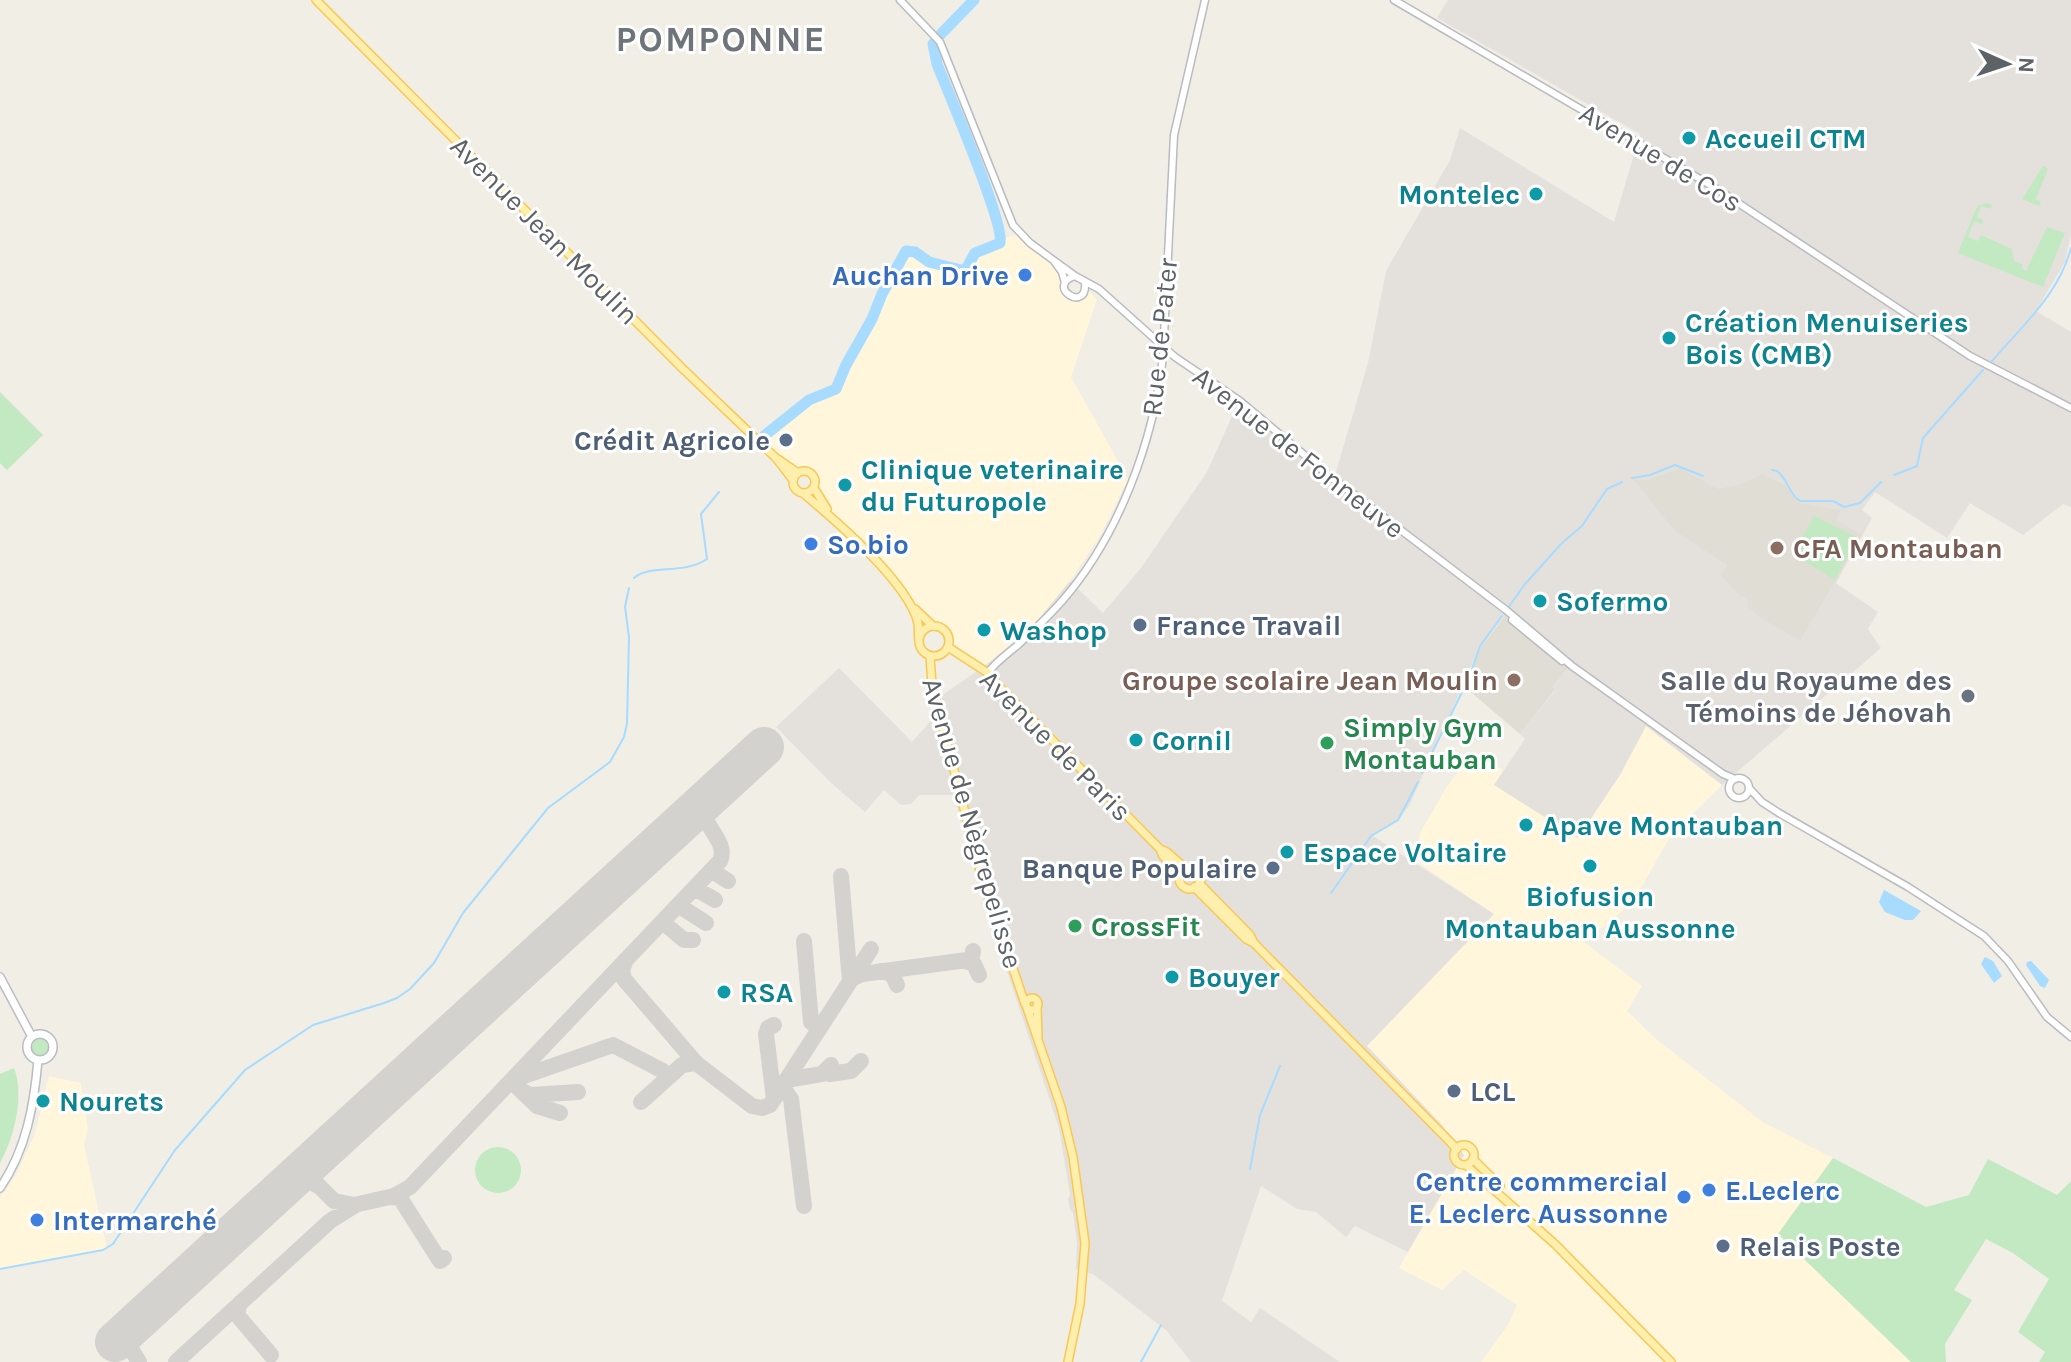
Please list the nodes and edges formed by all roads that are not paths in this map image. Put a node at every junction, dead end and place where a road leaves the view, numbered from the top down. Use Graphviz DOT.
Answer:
graph roads {
  1 [pos="316,0"];
  2 [pos="900,0"];
  3 [pos="1205,0"];
  4 [pos="1394,0"];
  5 [pos="1052,258"];
  6 [pos="1075,276"];
  7 [pos="1085,282"];
  8 [pos="1065,283"];
  9 [pos="1104,294"];
  10 [pos="1082,295"];
  11 [pos="1163,347"];
  12 [pos="2071,408"];
  13 [pos="796,477"];
  14 [pos="814,488"];
  15 [pos="804,494"];
  16 [pos="828,511"];
  17 [pos="910,604"];
  18 [pos="933,626"];
  19 [pos="919,642"];
  20 [pos="948,647"];
  21 [pos="930,656"];
  22 [pos="988,673"];
  23 [pos="1732,781"];
  24 [pos="1749,788"];
  25 [pos="1743,798"];
  26 [pos="1762,802"];
  27 [pos="1182,871"];
  28 [pos="1196,885"];
  29 [pos="0,977"];
  30 [pos="1028,1003"];
  31 [pos="32,1037"];
  32 [pos="2071,1037"];
  33 [pos="1039,1043"];
  34 [pos="38,1060"];
  35 [pos="1457,1149"];
  36 [pos="1470,1162"];
  37 [pos="0,1188"];
  38 [pos="1069,1360"];
  39 [pos="1671,1362"];
  1 -- 13 [label="main road, Avenue Jean Moulin"];
  2 -- 5 [label="street, Avenue de Fonneuve"];
  3 -- 11 [label="street, Rue de Pater"];
  4 -- 12 [label="street, Avenue de Cos"];
  5 -- 6 [label="street, Avenue de Fonneuve"];
  5 -- 8 [label="street, Avenue de Fonneuve"];
  6 -- 7 [label="street, Avenue de Fonneuve"];
  6 -- 8 [label="street"];
  7 -- 9 [label="street, Avenue de Fonneuve"];
  7 -- 10 [label="street"];
  8 -- 10 [label="street, Avenue de Fonneuve"];
  9 -- 10 [label="street"];
  9 -- 11 [label="street, Avenue de Fonneuve"];
  11 -- 22 [label="street, Rue de Pater"];
  11 -- 23 [label="street, Avenue de Fonneuve"];
  13 -- 14 [label="main road"];
  13 -- 15 [label="main road"];
  14 -- 15 [label="main road"];
  14 -- 16 [label="main road"];
  15 -- 16 [label="main road"];
  16 -- 17 [label="main road"];
  17 -- 18 [label="main road"];
  17 -- 19 [label="main road"];
  18 -- 19 [label="main road"];
  18 -- 20 [label="main road"];
  19 -- 21 [label="main road"];
  20 -- 21 [label="main road"];
  20 -- 22 [label="main road, Avenue de Paris"];
  21 -- 30 [label="main road, Avenue de Nègrepelisse"];
  22 -- 27 [label="main road, Avenue de Paris"];
  23 -- 24 [label="street"];
  23 -- 25 [label="street"];
  24 -- 25 [label="street"];
  24 -- 26 [label="street"];
  25 -- 26 [label="street"];
  26 -- 32 [label="street"];
  27 -- 28 [label="main road"];
  27 -- 28 [label="main road"];
  28 -- 35 [label="main road"];
  29 -- 31 [label="main road"];
  30 -- 33 [label="main road, Avenue de Nègrepelisse"];
  30 -- 33 [label="main road, Avenue de Nègrepelisse"];
  31 -- 34 [label="main road"];
  31 -- 34 [label="main road"];
  33 -- 38 [label="main road, Avenue de Nègrepelisse"];
  34 -- 37 [label="main road"];
  35 -- 36 [label="main road"];
  35 -- 36 [label="main road"];
  36 -- 39 [label="main road"];
}
